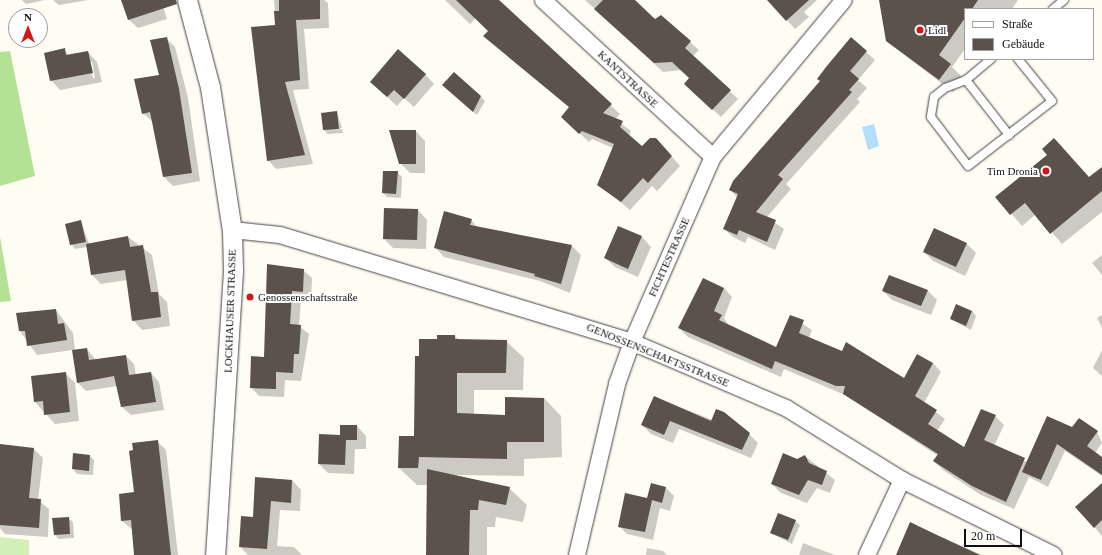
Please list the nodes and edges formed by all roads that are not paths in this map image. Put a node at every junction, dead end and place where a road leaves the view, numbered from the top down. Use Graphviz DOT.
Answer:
graph roads {
  1 [pos="187,0"];
  2 [pos="543,0"];
  3 [pos="844,0"];
  4 [pos="1064,0"];
  5 [pos="1054,8"];
  6 [pos="990,60"];
  7 [pos="1019,60"];
  8 [pos="966,80"];
  9 [pos="1009,135"];
  10 [pos="713,157"];
  11 [pos="232,230"];
  12 [pos="632,342"];
  13 [pos="902,480"];
  14 [pos="215,555"];
  15 [pos="577,555"];
  16 [pos="867,555"];
  17 [pos="1054,555"];
  1 -- 11 [label="street, LOCKHAUSER STRASSE"];
  2 -- 10 [label="street, KANTSTRASSE"];
  3 -- 10 [label="street, FICHTESTRASSE"];
  4 -- 5 [label="lane"];
  6 -- 8 [label="lane"];
  7 -- 9 [label="lane"];
  8 -- 9 [label="lane"];
  8 -- 9 [label="lane"];
  10 -- 12 [label="street, FICHTESTRASSE"];
  11 -- 12 [label="street, GENOSSENSCHAFTSSTRASSE"];
  11 -- 14 [label="street, LOCKHAUSER STRASSE"];
  12 -- 13 [label="street, GENOSSENSCHAFTSSTRASSE"];
  12 -- 15 [label="street, FICHTESTRASSE"];
  13 -- 16 [label="street"];
  13 -- 17 [label="street, GENOSSENSCHAFTSSTRASSE"];
}
